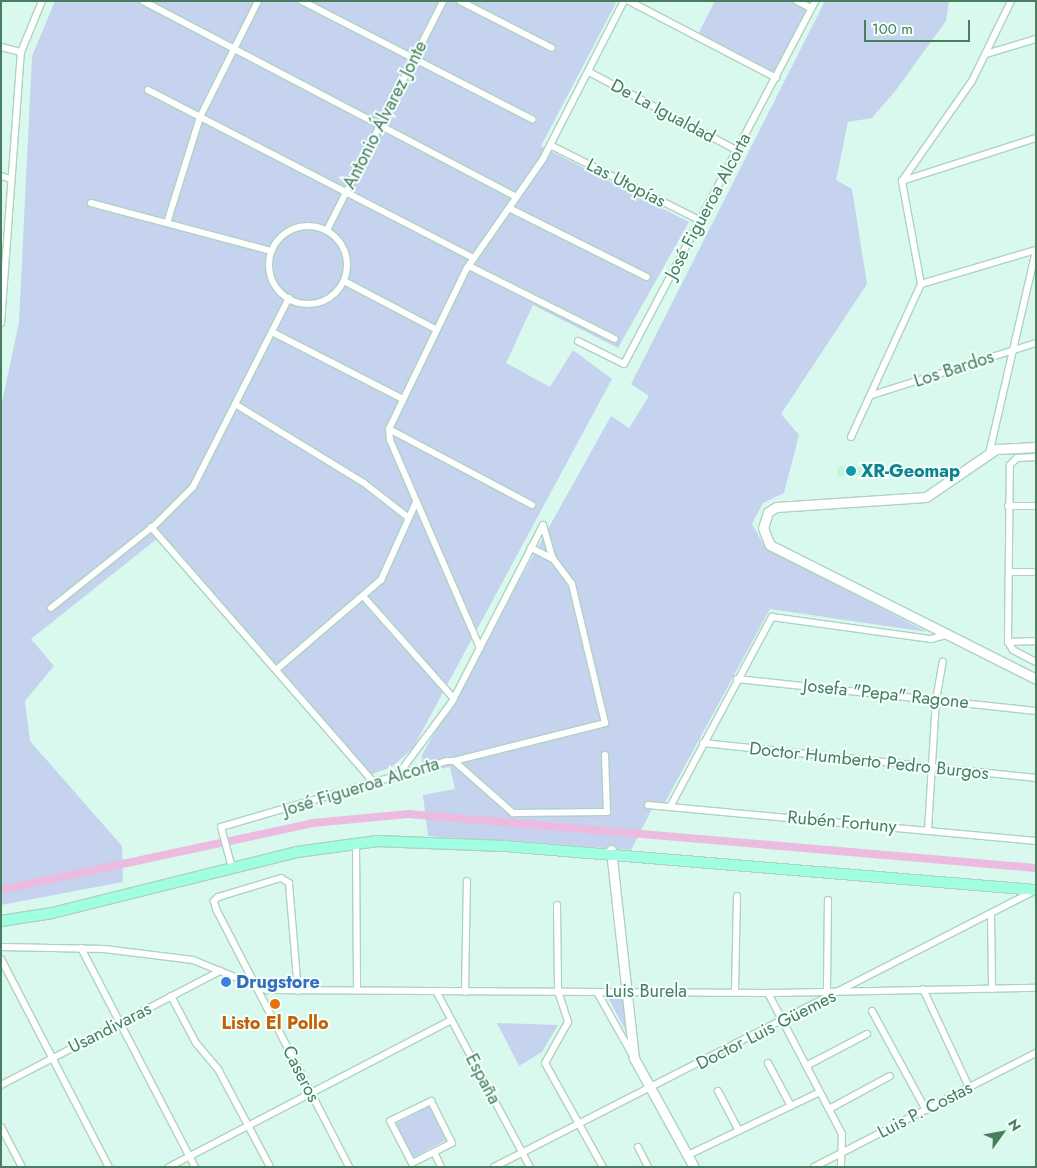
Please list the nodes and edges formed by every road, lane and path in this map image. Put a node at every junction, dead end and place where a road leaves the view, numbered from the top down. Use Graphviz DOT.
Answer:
graph roads {
  1 [pos="42,1"];
  2 [pos="142,1"];
  3 [pos="258,1"];
  4 [pos="302,1"];
  5 [pos="443,1"];
  6 [pos="460,1"];
  7 [pos="624,1"];
  8 [pos="629,1"];
  9 [pos="798,1"];
  10 [pos="815,1"];
  11 [pos="1011,1"];
  12 [pos="811,8"];
  13 [pos="1036,39"];
  14 [pos="552,48"];
  15 [pos="2,49"];
  16 [pos="234,50"];
  17 [pos="21,52"];
  18 [pos="986,54"];
  19 [pos="413,58"];
  20 [pos="588,72"];
  21 [pos="776,78"];
  22 [pos="148,90"];
  23 [pos="200,117"];
  24 [pos="532,119"];
  25 [pos="379,125"];
  26 [pos="1036,138"];
  27 [pos="550,145"];
  28 [pos="738,151"];
  29 [pos="1,176"];
  30 [pos="11,179"];
  31 [pos="902,180"];
  32 [pos="346,192"];
  33 [pos="516,197"];
  34 [pos="91,203"];
  35 [pos="509,208"];
  36 [pos="701,222"];
  37 [pos="167,223"];
  38 [pos="327,230"];
  39 [pos="272,251"];
  40 [pos="1036,251"];
  41 [pos="474,258"];
  42 [pos="469,266"];
  43 [pos="647,277"];
  44 [pos="344,281"];
  45 [pos="921,284"];
  46 [pos="289,298"];
  47 [pos="1,322"];
  48 [pos="437,330"];
  49 [pos="272,332"];
  50 [pos="615,339"];
  51 [pos="578,341"];
  52 [pos="1036,343"];
  53 [pos="1014,350"];
  54 [pos="872,395"];
  55 [pos="403,399"];
  56 [pos="235,404"];
  57 [pos="389,429"];
  58 [pos="852,437"];
  59 [pos="1036,447"];
  60 [pos="989,454"];
  61 [pos="1036,457"];
  62 [pos="416,502"];
  63 [pos="532,505"];
  64 [pos="1008,506"];
  65 [pos="1036,506"];
  66 [pos="409,518"];
  67 [pos="151,527"];
  68 [pos="531,548"];
  69 [pos="553,559"];
  70 [pos="1009,572"];
  71 [pos="1036,572"];
  72 [pos="363,596"];
  73 [pos="52,608"];
  74 [pos="946,634"];
  75 [pos="1036,641"];
  76 [pos="1008,642"];
  77 [pos="480,648"];
  78 [pos="943,662"];
  79 [pos="1036,662"];
  80 [pos="277,670"];
  81 [pos="737,679"];
  82 [pos="1036,679"];
  83 [pos="454,699"];
  84 [pos="936,700"];
  85 [pos="1036,711"];
  86 [pos="703,743"];
  87 [pos="605,755"];
  88 [pos="454,761"];
  89 [pos="932,767"];
  90 [pos="396,777"];
  91 [pos="1036,778"];
  92 [pos="374,784"];
  93 [pos="648,805"];
  94 [pos="670,807"];
  95 [pos="928,830"];
  96 [pos="356,842"];
  97 [pos="1036,842"];
  98 [pos="612,852"];
  99 [pos="232,866"];
  100 [pos="467,880"];
  101 [pos="1036,886"];
  102 [pos="1036,890"];
  103 [pos="738,896"];
  104 [pos="828,900"];
  105 [pos="556,905"];
  106 [pos="991,914"];
  107 [pos="1,915"];
  108 [pos="1,921"];
  109 [pos="1,947"];
  110 [pos="81,948"];
  111 [pos="1,959"];
  112 [pos="220,971"];
  113 [pos="256,986"];
  114 [pos="1036,988"];
  115 [pos="357,989"];
  116 [pos="848,989"];
  117 [pos="992,989"];
  118 [pos="827,990"];
  119 [pos="922,990"];
  120 [pos="298,991"];
  121 [pos="436,991"];
  122 [pos="558,991"];
  123 [pos="734,991"];
  124 [pos="465,992"];
  125 [pos="597,992"];
  126 [pos="626,992"];
  127 [pos="768,992"];
  128 [pos="171,996"];
  129 [pos="872,1011"];
  130 [pos="451,1020"];
  131 [pos="120,1022"];
  132 [pos="783,1022"];
  133 [pos="868,1034"];
  134 [pos="1036,1053"];
  135 [pos="53,1058"];
  136 [pos="634,1058"];
  137 [pos="768,1063"];
  138 [pos="806,1066"];
  139 [pos="890,1076"];
  140 [pos="1,1085"];
  141 [pos="969,1087"];
  142 [pos="651,1088"];
  143 [pos="309,1091"];
  144 [pos="718,1091"];
  145 [pos="820,1092"];
  146 [pos="791,1106"];
  147 [pos="829,1109"];
  148 [pos="926,1110"];
  149 [pos="578,1123"];
  150 [pos="247,1125"];
  151 [pos="1,1127"];
  152 [pos="739,1131"];
  153 [pos="638,1148"];
  154 [pos="434,1152"];
  155 [pos="522,1152"];
  156 [pos="842,1152"];
  157 [pos="688,1154"];
  158 [pos="189,1156"];
  159 [pos="22,1167"];
  160 [pos="109,1167"];
  161 [pos="169,1167"];
  162 [pos="195,1167"];
  163 [pos="270,1167"];
  164 [pos="349,1167"];
  165 [pos="441,1167"];
  166 [pos="494,1167"];
  167 [pos="530,1167"];
  168 [pos="603,1167"];
  169 [pos="648,1167"];
  170 [pos="694,1167"];
  171 [pos="814,1167"];
  172 [pos="842,1167"];
  1 -- 17 [label="street"];
  2 -- 16 [label="street"];
  3 -- 16 [label="street"];
  4 -- 19 [label="street"];
  5 -- 19 [label="street, Antonio Álvarez Jonte"];
  6 -- 14 [label="street"];
  7 -- 20 [label="street"];
  8 -- 21 [label="street"];
  9 -- 12 [label="street"];
  10 -- 12 [label="street, José Figueroa Alcorta"];
  11 -- 18 [label="street"];
  12 -- 21 [label="street, José Figueroa Alcorta"];
  13 -- 18 [label="street"];
  15 -- 17 [label="street"];
  16 -- 23 [label="street"];
  16 -- 25 [label="street"];
  17 -- 30 [label="street"];
  18 -- 31 [label="street"];
  19 -- 24 [label="street"];
  19 -- 25 [label="street, Antonio Álvarez Jonte"];
  20 -- 27 [label="street"];
  20 -- 28 [label="street, De La Igualdad"];
  21 -- 28 [label="street, José Figueroa Alcorta"];
  22 -- 23 [label="street"];
  23 -- 32 [label="street"];
  23 -- 37 [label="street"];
  25 -- 32 [label="street, Antonio Álvarez Jonte"];
  25 -- 33 [label="street"];
  26 -- 31 [label="street"];
  27 -- 33 [label="street"];
  27 -- 36 [label="street, Las Utopías"];
  28 -- 36 [label="street, José Figueroa Alcorta"];
  29 -- 30 [label="street"];
  30 -- 47 [label="street"];
  31 -- 45 [label="street"];
  32 -- 38 [label="street, Antonio Álvarez Jonte"];
  32 -- 41 [label="street"];
  33 -- 35 [label="street"];
  34 -- 37 [label="street"];
  35 -- 41 [label="street"];
  35 -- 43 [label="street"];
  36 -- 51 [label="street, José Figueroa Alcorta"];
  37 -- 39 [label="street"];
  38 -- 39 [label="street"];
  38 -- 44 [label="street"];
  39 -- 46 [label="street"];
  40 -- 45 [label="street"];
  40 -- 53 [label="street"];
  41 -- 42 [label="street"];
  42 -- 48 [label="street"];
  42 -- 50 [label="street"];
  44 -- 46 [label="street"];
  44 -- 48 [label="street"];
  45 -- 54 [label="street"];
  46 -- 49 [label="street"];
  48 -- 55 [label="street"];
  49 -- 55 [label="street"];
  49 -- 56 [label="street"];
  52 -- 53 [label="street, Los Bardos"];
  53 -- 54 [label="street, Los Bardos"];
  53 -- 60 [label="street"];
  54 -- 58 [label="street"];
  55 -- 57 [label="street"];
  56 -- 66 [label="street"];
  56 -- 67 [label="street"];
  57 -- 62 [label="street"];
  57 -- 63 [label="street"];
  59 -- 60 [label="main road"];
  60 -- 74 [label="main road"];
  61 -- 64 [label="street"];
  62 -- 66 [label="street"];
  62 -- 77 [label="street"];
  64 -- 65 [label="street"];
  64 -- 70 [label="street"];
  66 -- 72 [label="street"];
  67 -- 73 [label="street"];
  67 -- 80 [label="street"];
  68 -- 69 [label="street"];
  68 -- 69 [label="street"];
  68 -- 77 [label="street"];
  69 -- 88 [label="street"];
  70 -- 71 [label="street"];
  70 -- 76 [label="street"];
  72 -- 80 [label="street"];
  72 -- 83 [label="street"];
  74 -- 81 [label="street"];
  74 -- 82 [label="main road"];
  75 -- 76 [label="street"];
  76 -- 79 [label="street"];
  77 -- 83 [label="street"];
  78 -- 84 [label="street"];
  80 -- 92 [label="street"];
  81 -- 84 [label="street, Josefa \"Pepa\" Ragone"];
  81 -- 86 [label="street"];
  83 -- 90 [label="street"];
  84 -- 85 [label="street, Josefa \"Pepa\" Ragone"];
  84 -- 89 [label="street"];
  86 -- 89 [label="street, Doctor Humberto Pedro Burgos"];
  86 -- 94 [label="street"];
  87 -- 88 [label="street, José Figueroa Alcorta"];
  88 -- 90 [label="street, José Figueroa Alcorta"];
  89 -- 91 [label="street, Doctor Humberto Pedro Burgos"];
  89 -- 95 [label="street"];
  90 -- 92 [label="street, José Figueroa Alcorta"];
  92 -- 99 [label="street, José Figueroa Alcorta"];
  93 -- 94 [label="street, Rubén Fortuny"];
  94 -- 95 [label="street, Rubén Fortuny"];
  95 -- 97 [label="street, Rubén Fortuny"];
  96 -- 98 [label="main road"];
  96 -- 99 [label="main road"];
  96 -- 115 [label="street"];
  98 -- 99 [label="main road"];
  98 -- 101 [label="main road"];
  98 -- 102 [label="main road"];
  98 -- 126 [label="main road"];
  99 -- 107 [label="main road"];
  99 -- 108 [label="main road"];
  100 -- 124 [label="street"];
  102 -- 106 [label="street, Doctor Luis Güemes"];
  103 -- 123 [label="street"];
  104 -- 118 [label="street"];
  105 -- 122 [label="street"];
  106 -- 116 [label="street, Doctor Luis Güemes"];
  106 -- 117 [label="street"];
  109 -- 110 [label="street, Luis Burela"];
  110 -- 112 [label="street, Luis Burela"];
  110 -- 131 [label="street"];
  111 -- 135 [label="street"];
  112 -- 113 [label="street, Luis Burela"];
  112 -- 128 [label="street, Usandivaras"];
  113 -- 120 [label="street, Luis Burela"];
  113 -- 120 [label="street, Caseros"];
  113 -- 143 [label="street, Caseros"];
  114 -- 117 [label="street, Luis Burela"];
  115 -- 120 [label="street, Luis Burela"];
  115 -- 121 [label="street, Luis Burela"];
  116 -- 118 [label="street, Luis Burela"];
  116 -- 119 [label="street, Luis Burela"];
  116 -- 132 [label="street, Doctor Luis Güemes"];
  117 -- 119 [label="street, Luis Burela"];
  118 -- 127 [label="street, Luis Burela"];
  119 -- 141 [label="street"];
  121 -- 124 [label="street, Luis Burela"];
  121 -- 130 [label="street, España"];
  122 -- 124 [label="street, Luis Burela"];
  122 -- 125 [label="street, Luis Burela"];
  122 -- 149 [label="street"];
  123 -- 126 [label="street, Luis Burela"];
  123 -- 127 [label="street, Luis Burela"];
  125 -- 126 [label="street, Luis Burela"];
  125 -- 136 [label="street"];
  126 -- 136 [label="main road"];
  127 -- 132 [label="street"];
  128 -- 131 [label="street, Usandivaras"];
  128 -- 150 [label="street"];
  129 -- 148 [label="street"];
  130 -- 143 [label="street"];
  130 -- 155 [label="street, España"];
  131 -- 135 [label="street, Usandivaras"];
  131 -- 158 [label="street"];
  132 -- 138 [label="street"];
  132 -- 142 [label="street, Doctor Luis Güemes"];
  133 -- 138 [label="street"];
  134 -- 141 [label="street, Luis P. Costas"];
  135 -- 140 [label="street, Usandivaras"];
  135 -- 160 [label="street"];
  136 -- 142 [label="main road"];
  137 -- 146 [label="street"];
  138 -- 145 [label="street"];
  139 -- 147 [label="street"];
  141 -- 148 [label="street, Luis P. Costas"];
  142 -- 149 [label="street, Doctor Luis Güemes"];
  142 -- 157 [label="main road"];
  143 -- 150 [label="street"];
  143 -- 164 [label="street, Caseros"];
  144 -- 152 [label="street"];
  145 -- 146 [label="street"];
  145 -- 147 [label="street"];
  146 -- 152 [label="street"];
  147 -- 156 [label="street"];
  148 -- 156 [label="street, Luis P. Costas"];
  149 -- 155 [label="street, Doctor Luis Güemes"];
  149 -- 168 [label="street"];
  150 -- 158 [label="street"];
  150 -- 163 [label="street"];
  151 -- 159 [label="street"];
  152 -- 157 [label="street"];
  153 -- 169 [label="street"];
  154 -- 154 [label="street"];
  154 -- 165 [label="street"];
  155 -- 166 [label="street, Doctor Luis Güemes"];
  155 -- 167 [label="street, España"];
  156 -- 171 [label="street, Luis P. Costas"];
  156 -- 172 [label="street"];
  157 -- 170 [label="main road"];
  158 -- 161 [label="street"];
  158 -- 162 [label="street"];
}
